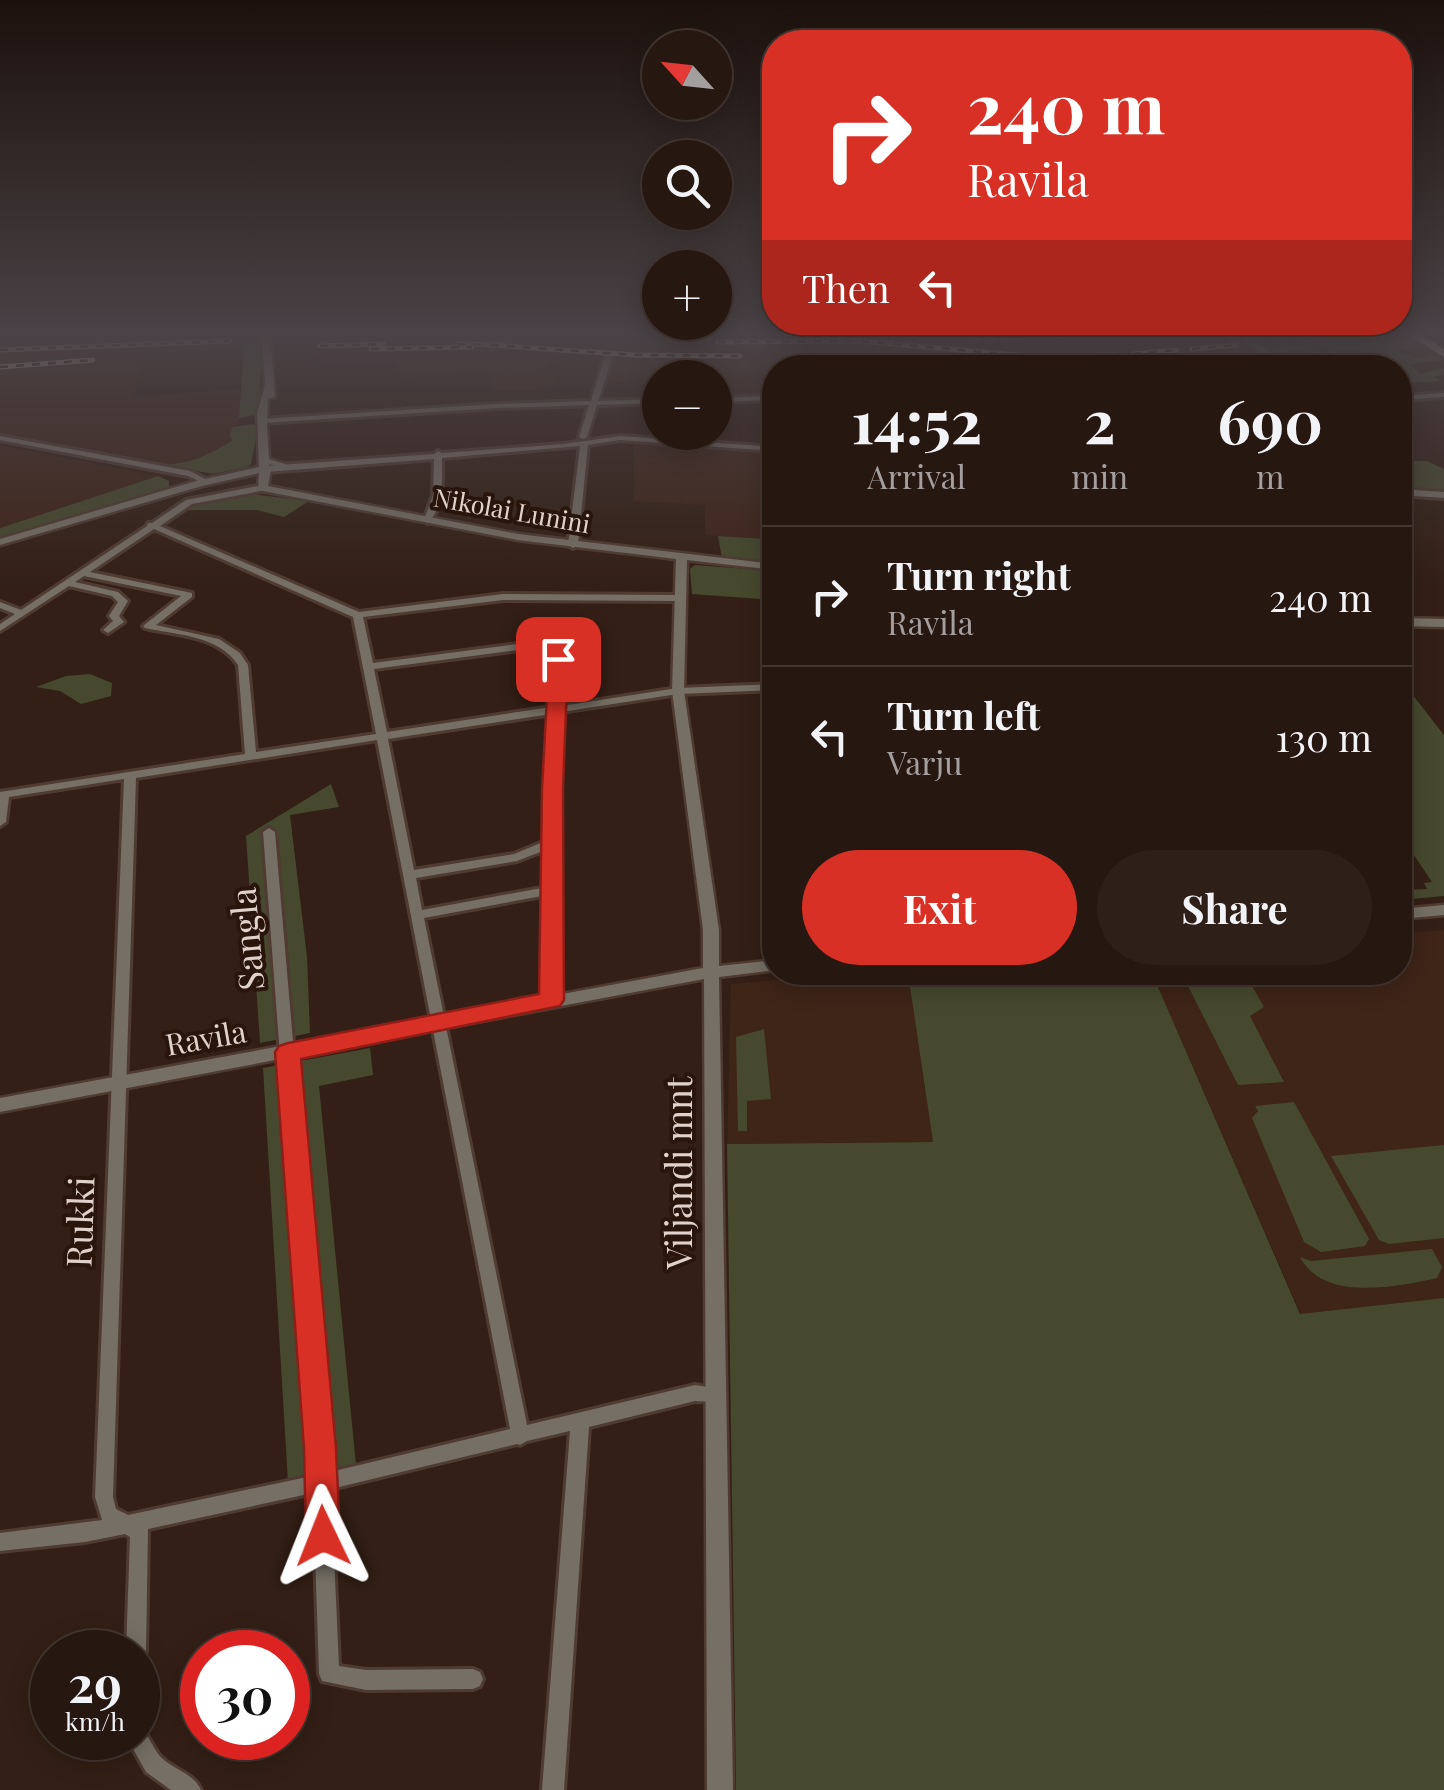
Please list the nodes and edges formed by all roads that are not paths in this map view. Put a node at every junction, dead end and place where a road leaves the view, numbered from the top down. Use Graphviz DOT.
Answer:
graph roads {
  1 [pos="264,419"];
  2 [pos="274,419"];
  3 [pos="590,419"];
  4 [pos="0,438"];
  5 [pos="584,440"];
  6 [pos="642,440"];
  7 [pos="732,446"];
  8 [pos="762,448"];
  9 [pos="262,450"];
  10 [pos="438,453"];
  11 [pos="268,465"];
  12 [pos="151,467"];
  13 [pos="288,467"];
  14 [pos="169,474"];
  15 [pos="190,474"];
  16 [pos="227,476"];
  17 [pos="200,483"];
  18 [pos="262,488"];
  19 [pos="1412,493"];
  20 [pos="162,494"];
  21 [pos="1444,495"];
  22 [pos="428,520"];
  23 [pos="151,525"];
  24 [pos="0,542"];
  25 [pos="574,545"];
  26 [pos="682,558"];
  27 [pos="762,566"];
  28 [pos="82,573"];
  29 [pos="68,583"];
  30 [pos="131,583"];
  31 [pos="115,594"];
  32 [pos="680,598"];
  33 [pos="0,605"];
  34 [pos="21,613"];
  35 [pos="358,616"];
  36 [pos="1412,622"];
  37 [pos="1444,623"];
  38 [pos="0,628"];
  39 [pos="108,630"];
  40 [pos="370,668"];
  41 [pos="762,688"];
  42 [pos="678,691"];
  43 [pos="555,708"];
  44 [pos="383,734"];
  45 [pos="251,755"];
  46 [pos="130,774"];
  47 [pos="2,794"];
  48 [pos="0,822"];
  49 [pos="268,832"];
  50 [pos="552,843"];
  51 [pos="410,875"];
  52 [pos="552,890"];
  53 [pos="1444,910"];
  54 [pos="1412,913"];
  55 [pos="418,914"];
  56 [pos="762,966"];
  57 [pos="712,972"];
  58 [pos="551,1000"];
  59 [pos="439,1021"];
  60 [pos="288,1052"];
  61 [pos="119,1082"];
  62 [pos="0,1106"];
  63 [pos="714,1394"];
  64 [pos="580,1422"];
  65 [pos="520,1436"];
  66 [pos="321,1481"];
  67 [pos="126,1524"];
  68 [pos="0,1542"];
  69 [pos="137,1630"];
  70 [pos="473,1678"];
  71 [pos="149,1760"];
  72 [pos="190,1790"];
  73 [pos="553,1790"];
  74 [pos="720,1790"];
  1 -- 2 [label="street"];
  1 -- 9 [label="street"];
  1 -- 11 [label="street"];
  3 -- 5 [label="street"];
  4 -- 12 [label="street"];
  5 -- 6 [label="street"];
  5 -- 10 [label="street"];
  5 -- 25 [label="street"];
  7 -- 8 [label="street"];
  9 -- 11 [label="street"];
  9 -- 16 [label="street"];
  10 -- 13 [label="street"];
  10 -- 22 [label="street"];
  11 -- 13 [label="street"];
  11 -- 16 [label="street"];
  11 -- 18 [label="street"];
  12 -- 14 [label="street"];
  12 -- 15 [label="street"];
  14 -- 17 [label="street"];
  14 -- 20 [label="street"];
  15 -- 16 [label="street"];
  15 -- 17 [label="street"];
  16 -- 17 [label="street"];
  17 -- 20 [label="street"];
  18 -- 22 [label="street, Nikolai Lunini"];
  18 -- 23 [label="street"];
  19 -- 21 [label="street"];
  20 -- 24 [label="street"];
  22 -- 25 [label="street, Nikolai Lunini"];
  23 -- 28 [label="street"];
  23 -- 35 [label="street"];
  25 -- 26 [label="street, Nikolai Lunini"];
  26 -- 27 [label="street, Nikolai Lunini"];
  26 -- 32 [label="street, Viljandi mnt"];
  28 -- 29 [label="street"];
  28 -- 30 [label="street"];
  29 -- 31 [label="street"];
  29 -- 34 [label="street"];
  30 -- 31 [label="street"];
  30 -- 45 [label="street"];
  31 -- 39 [label="street"];
  32 -- 35 [label="street"];
  32 -- 42 [label="street, Viljandi mnt"];
  33 -- 34 [label="street"];
  34 -- 38 [label="street"];
  35 -- 40 [label="street"];
  36 -- 37 [label="street"];
  40 -- 43 [label="street"];
  40 -- 44 [label="street"];
  41 -- 42 [label="street"];
  42 -- 43 [label="street"];
  42 -- 57 [label="street, Viljandi mnt"];
  43 -- 44 [label="street"];
  43 -- 50 [label="street"];
  44 -- 45 [label="street"];
  44 -- 51 [label="street"];
  45 -- 46 [label="street"];
  46 -- 47 [label="street"];
  46 -- 61 [label="street, Rukki"];
  47 -- 48 [label="street"];
  49 -- 60 [label="street, Sangla"];
  50 -- 51 [label="street"];
  50 -- 52 [label="street"];
  51 -- 55 [label="street"];
  52 -- 55 [label="street"];
  52 -- 58 [label="street"];
  53 -- 54 [label="street"];
  55 -- 59 [label="street"];
  56 -- 57 [label="street, Ravila"];
  57 -- 58 [label="street, Ravila"];
  57 -- 63 [label="street, Viljandi mnt"];
  58 -- 59 [label="street, Ravila"];
  59 -- 60 [label="street, Ravila"];
  59 -- 65 [label="street"];
  60 -- 61 [label="street, Ravila"];
  60 -- 66 [label="street, Sangla"];
  61 -- 62 [label="street, Ravila"];
  61 -- 67 [label="street, Rukki"];
  63 -- 64 [label="street"];
  63 -- 74 [label="street, Viljandi mnt"];
  64 -- 65 [label="street"];
  64 -- 73 [label="street"];
  65 -- 66 [label="street"];
  66 -- 67 [label="street"];
  66 -- 70 [label="street, Sangla"];
  67 -- 68 [label="street"];
  67 -- 69 [label="street, Rukki"];
  71 -- 72 [label="street"];
}
